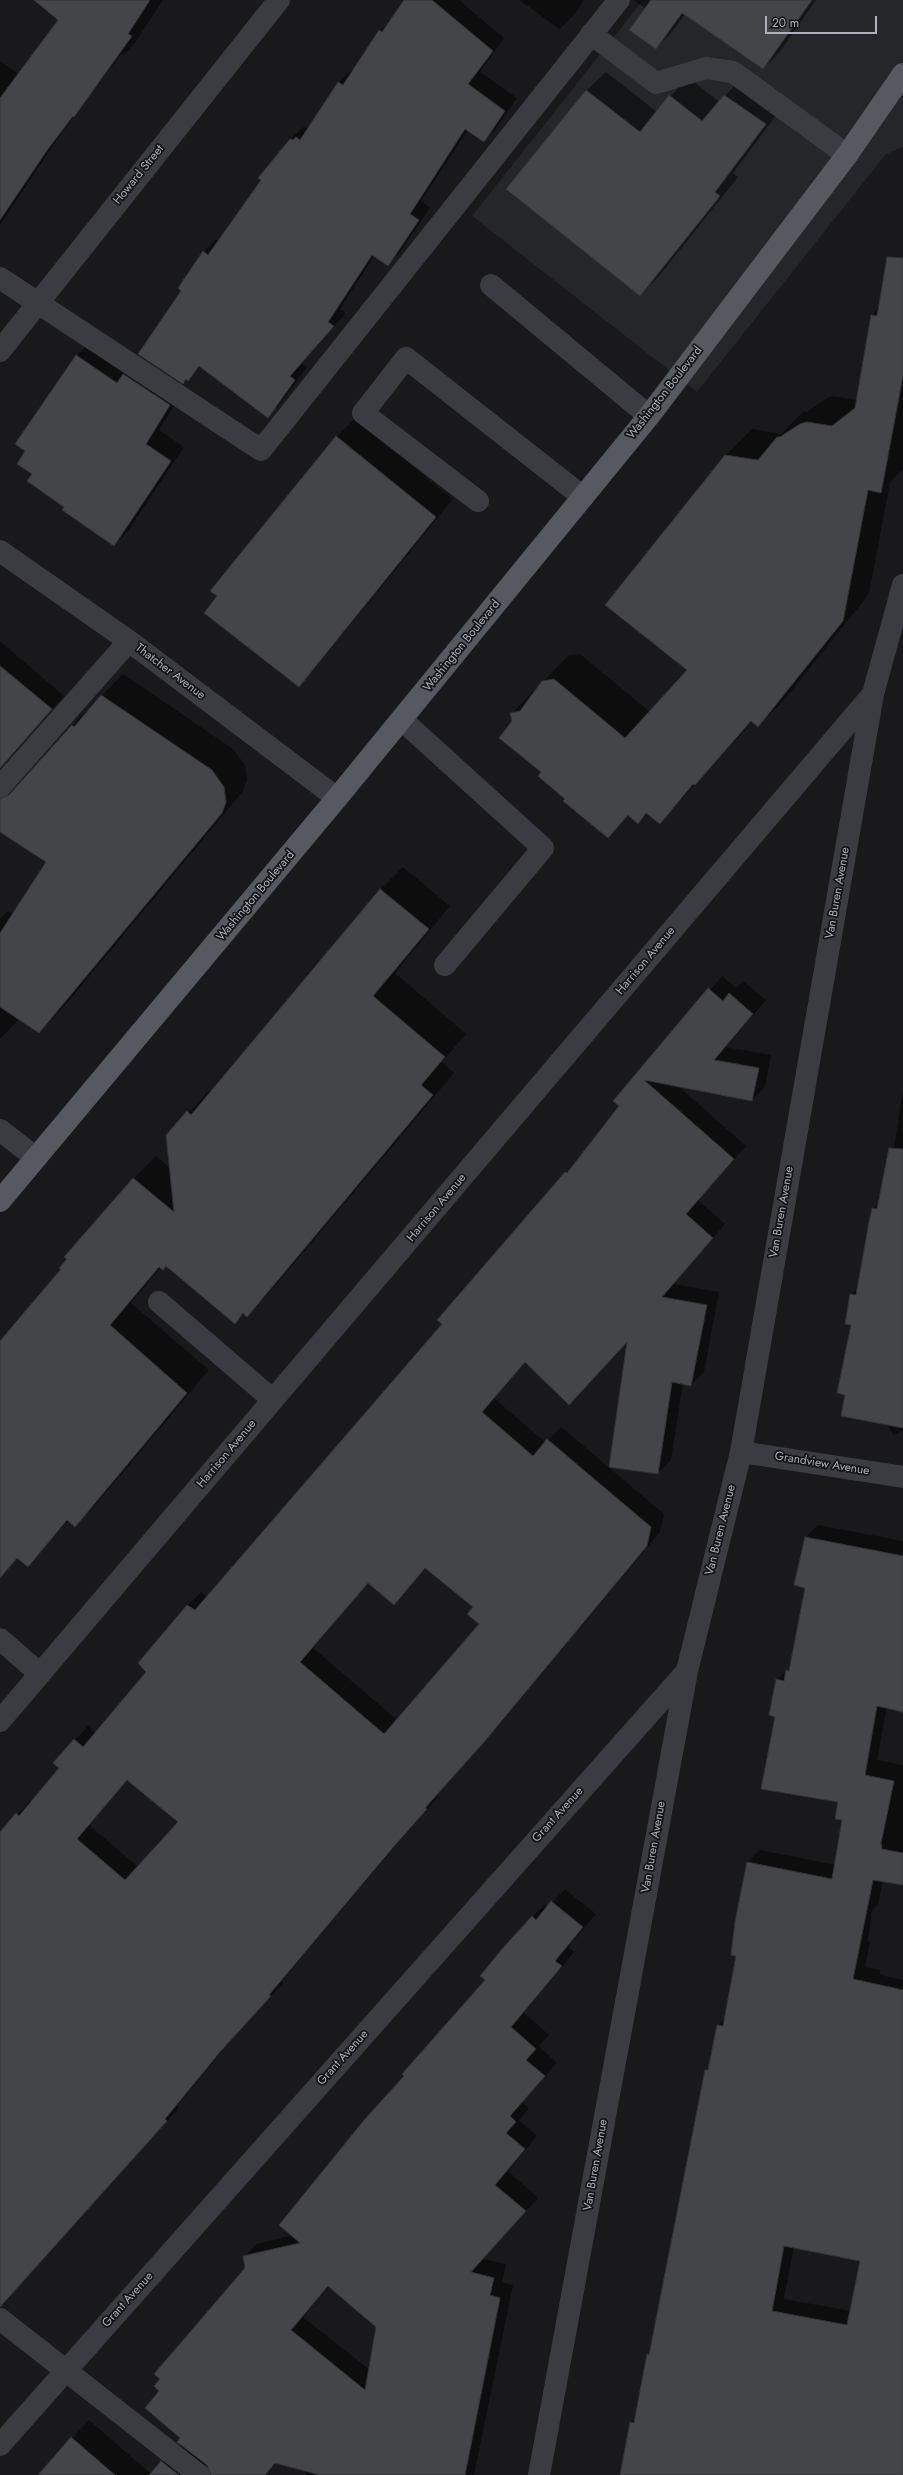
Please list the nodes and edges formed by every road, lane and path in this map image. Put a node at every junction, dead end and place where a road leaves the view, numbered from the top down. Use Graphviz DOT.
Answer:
graph roads {
  1 [pos="279,0"];
  2 [pos="619,0"];
  3 [pos="591,34"];
  4 [pos="900,83"];
  5 [pos="847,155"];
  6 [pos="0,278"];
  7 [pos="491,285"];
  8 [pos="36,304"];
  9 [pos="0,350"];
  10 [pos="649,416"];
  11 [pos="583,497"];
  12 [pos="478,501"];
  13 [pos="0,551"];
  14 [pos="903,585"];
  15 [pos="129,641"];
  16 [pos="873,694"];
  17 [pos="402,720"];
  18 [pos="0,787"];
  19 [pos="337,798"];
  20 [pos="445,965"];
  21 [pos="0,1130"];
  22 [pos="36,1158"];
  23 [pos="0,1201"];
  24 [pos="160,1302"];
  25 [pos="273,1400"];
  26 [pos="741,1452"];
  27 [pos="903,1477"];
  28 [pos="0,1639"];
  29 [pos="687,1671"];
  30 [pos="40,1674"];
  31 [pos="0,1721"];
  32 [pos="0,2319"];
  33 [pos="65,2371"];
  34 [pos="0,2445"];
  35 [pos="199,2475"];
  36 [pos="539,2475"];
  1 -- 8 [label="street, Howard Street"];
  2 -- 3 [label="street"];
  3 -- 5 [label="street"];
  3 -- 8 [label="street"];
  4 -- 5 [label="main road, Washington Boulevard"];
  5 -- 10 [label="main road, Washington Boulevard"];
  6 -- 8 [label="street"];
  7 -- 10 [label="street"];
  8 -- 9 [label="street, Howard Street"];
  10 -- 11 [label="main road, Washington Boulevard"];
  11 -- 12 [label="street"];
  11 -- 17 [label="main road, Washington Boulevard"];
  13 -- 15 [label="street, Thatcher Avenue"];
  14 -- 16 [label="street, Van Buren Avenue"];
  15 -- 18 [label="street"];
  15 -- 19 [label="street, Thatcher Avenue"];
  16 -- 25 [label="street, Harrison Avenue"];
  16 -- 26 [label="street, Van Buren Avenue"];
  17 -- 19 [label="main road, Washington Boulevard"];
  17 -- 20 [label="street"];
  19 -- 22 [label="main road, Washington Boulevard"];
  21 -- 22 [label="street"];
  22 -- 23 [label="main road, Washington Boulevard"];
  24 -- 25 [label="street"];
  25 -- 30 [label="street, Harrison Avenue"];
  26 -- 27 [label="street, Grandview Avenue"];
  26 -- 29 [label="street, Van Buren Avenue"];
  28 -- 30 [label="street"];
  29 -- 33 [label="street, Grant Avenue"];
  29 -- 36 [label="street, Van Buren Avenue"];
  30 -- 31 [label="street, Harrison Avenue"];
  32 -- 33 [label="street"];
  33 -- 34 [label="street, Grant Avenue"];
  33 -- 35 [label="street"];
}
